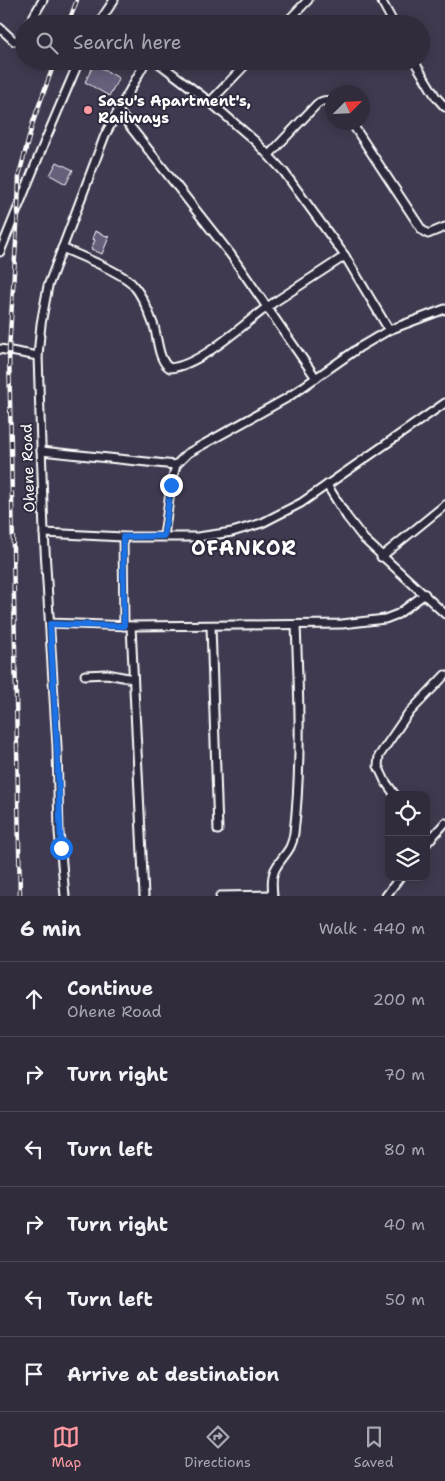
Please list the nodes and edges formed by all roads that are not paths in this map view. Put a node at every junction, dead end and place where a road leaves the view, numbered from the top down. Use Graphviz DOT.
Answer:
graph roads {
  1 [pos="42,0"];
  2 [pos="114,0"];
  3 [pos="308,0"];
  4 [pos="380,0"];
  5 [pos="34,15"];
  6 [pos="105,15"];
  7 [pos="294,15"];
  8 [pos="389,15"];
  9 [pos="0,28"];
  10 [pos="15,41"];
  11 [pos="75,70"];
  12 [pos="141,70"];
  13 [pos="168,70"];
  14 [pos="240,70"];
  15 [pos="420,70"];
  16 [pos="325,100"];
  17 [pos="210,102"];
  18 [pos="445,108"];
  19 [pos="118,111"];
  20 [pos="356,130"];
  21 [pos="269,155"];
  22 [pos="445,227"];
  23 [pos="62,248"];
  24 [pos="0,252"];
  25 [pos="345,256"];
  26 [pos="267,308"];
  27 [pos="445,309"];
  28 [pos="389,330"];
  29 [pos="0,349"];
  30 [pos="38,356"];
  31 [pos="316,378"];
  32 [pos="445,403"];
  33 [pos="41,451"];
  34 [pos="176,465"];
  35 [pos="327,485"];
  36 [pos="444,508"];
  37 [pos="44,533"];
  38 [pos="164,536"];
  39 [pos="123,537"];
  40 [pos="381,556"];
  41 [pos="425,594"];
  42 [pos="445,614"];
  43 [pos="50,624"];
  44 [pos="127,626"];
  45 [pos="211,626"];
  46 [pos="296,626"];
  47 [pos="445,674"];
  48 [pos="86,675"];
  49 [pos="133,679"];
  50 [pos="392,791"];
  51 [pos="445,823"];
  52 [pos="218,830"];
  53 [pos="430,837"];
  54 [pos="397,881"];
  55 [pos="65,896"];
  56 [pos="144,896"];
  57 [pos="220,896"];
  58 [pos="273,896"];
  59 [pos="386,896"];
  1 -- 5 [label="street"];
  2 -- 6 [label="street"];
  3 -- 7 [label="street"];
  4 -- 8 [label="street"];
  9 -- 10 [label="street"];
  11 -- 24 [label="street"];
  12 -- 19 [label="street, Ohene Road"];
  13 -- 17 [label="street"];
  14 -- 17 [label="street"];
  15 -- 18 [label="street"];
  16 -- 21 [label="street"];
  17 -- 21 [label="street"];
  19 -- 23 [label="street, Ohene Road"];
  19 -- 26 [label="street"];
  20 -- 22 [label="street"];
  21 -- 25 [label="street"];
  23 -- 26 [label="street"];
  23 -- 30 [label="street, Ohene Road"];
  25 -- 26 [label="street"];
  25 -- 28 [label="street"];
  26 -- 31 [label="street"];
  27 -- 28 [label="street"];
  28 -- 31 [label="street"];
  29 -- 30 [label="street"];
  30 -- 33 [label="street, Ohene Road"];
  31 -- 34 [label="street"];
  32 -- 35 [label="street"];
  33 -- 34 [label="street"];
  33 -- 37 [label="street, Ohene Road"];
  34 -- 38 [label="street"];
  35 -- 38 [label="street"];
  35 -- 40 [label="street"];
  36 -- 40 [label="street"];
  37 -- 39 [label="street"];
  37 -- 43 [label="street, Ohene Road"];
  38 -- 39 [label="street"];
  39 -- 44 [label="street"];
  40 -- 41 [label="street"];
  41 -- 42 [label="street"];
  41 -- 46 [label="street"];
  43 -- 44 [label="street"];
  43 -- 55 [label="street, Ohene Road"];
  44 -- 45 [label="street"];
  44 -- 49 [label="street"];
  45 -- 46 [label="street"];
  45 -- 52 [label="street"];
  46 -- 58 [label="street"];
  47 -- 50 [label="street"];
  48 -- 49 [label="street"];
  49 -- 56 [label="street"];
  51 -- 53 [label="street"];
  54 -- 59 [label="street"];
  57 -- 58 [label="street"];
}
